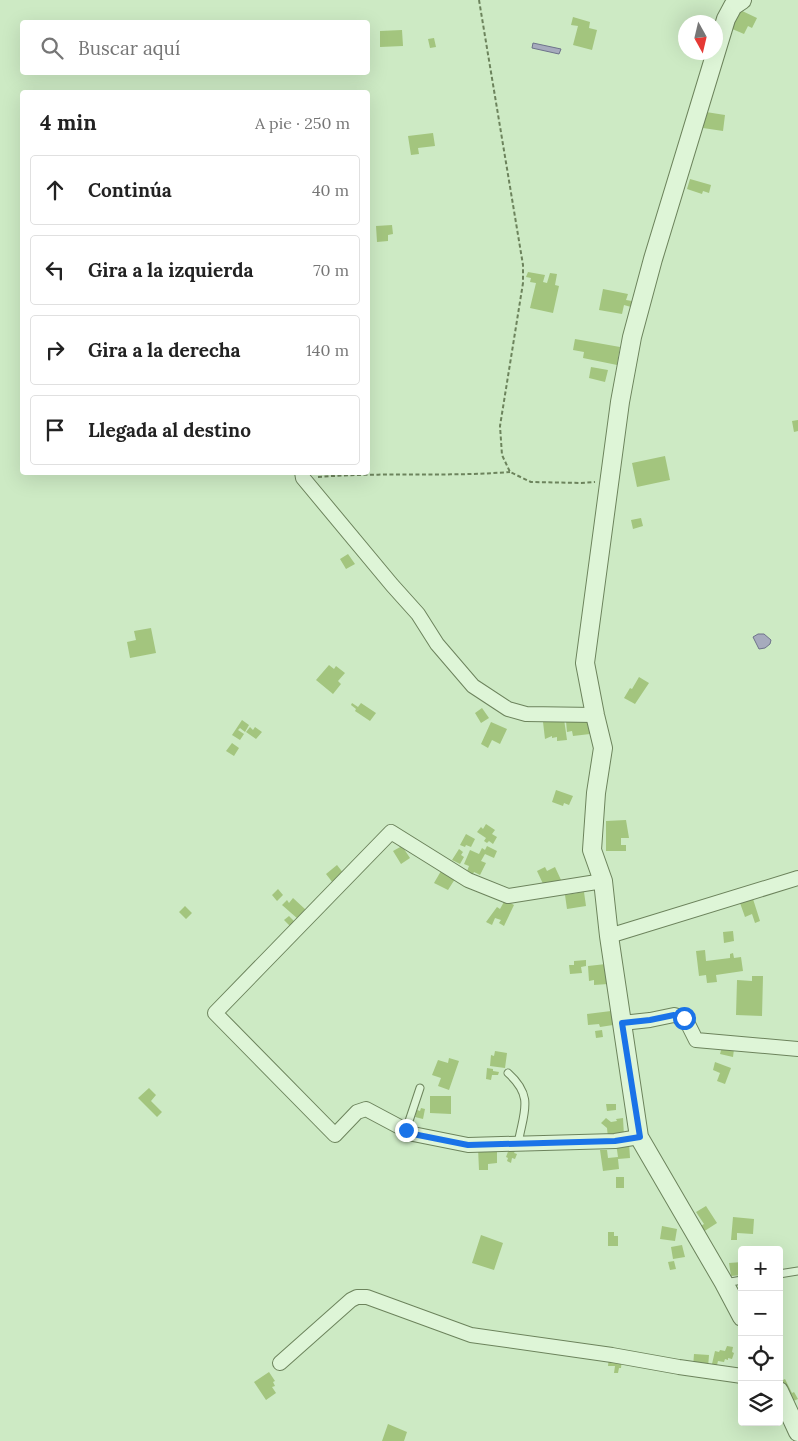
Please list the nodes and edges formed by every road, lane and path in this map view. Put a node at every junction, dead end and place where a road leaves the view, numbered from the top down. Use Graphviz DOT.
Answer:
graph roads {
  1 [pos="479,0"];
  2 [pos="742,0"];
  3 [pos="510,472"];
  4 [pos="370,474"];
  5 [pos="302,475"];
  6 [pos="610,481"];
  7 [pos="595,715"];
  8 [pos="798,878"];
  9 [pos="603,881"];
  10 [pos="609,936"];
  11 [pos="622,1023"];
  12 [pos="798,1049"];
  13 [pos="508,1073"];
  14 [pos="420,1088"];
  15 [pos="406,1130"];
  16 [pos="640,1137"];
  17 [pos="518,1144"];
  18 [pos="798,1271"];
  19 [pos="783,1273"];
  20 [pos="738,1281"];
  21 [pos="724,1283"];
  22 [pos="738,1309"];
  23 [pos="280,1363"];
  24 [pos="738,1375"];
  25 [pos="783,1400"];
  26 [pos="798,1432"];
  1 -- 3 [label="path"];
  2 -- 6 [label="street"];
  3 -- 4 [label="path"];
  3 -- 6 [label="path"];
  5 -- 7 [label="street"];
  6 -- 7 [label="street"];
  7 -- 9 [label="street"];
  8 -- 10 [label="street"];
  9 -- 10 [label="street"];
  9 -- 15 [label="street"];
  10 -- 11 [label="street"];
  11 -- 12 [label="street"];
  11 -- 16 [label="street"];
  13 -- 17 [label="lane"];
  14 -- 15 [label="lane"];
  15 -- 17 [label="street"];
  16 -- 17 [label="street"];
  16 -- 21 [label="street"];
  18 -- 19 [label="lane"];
  20 -- 21 [label="lane"];
  21 -- 22 [label="street"];
  23 -- 24 [label="street"];
  25 -- 26 [label="street"];
}
